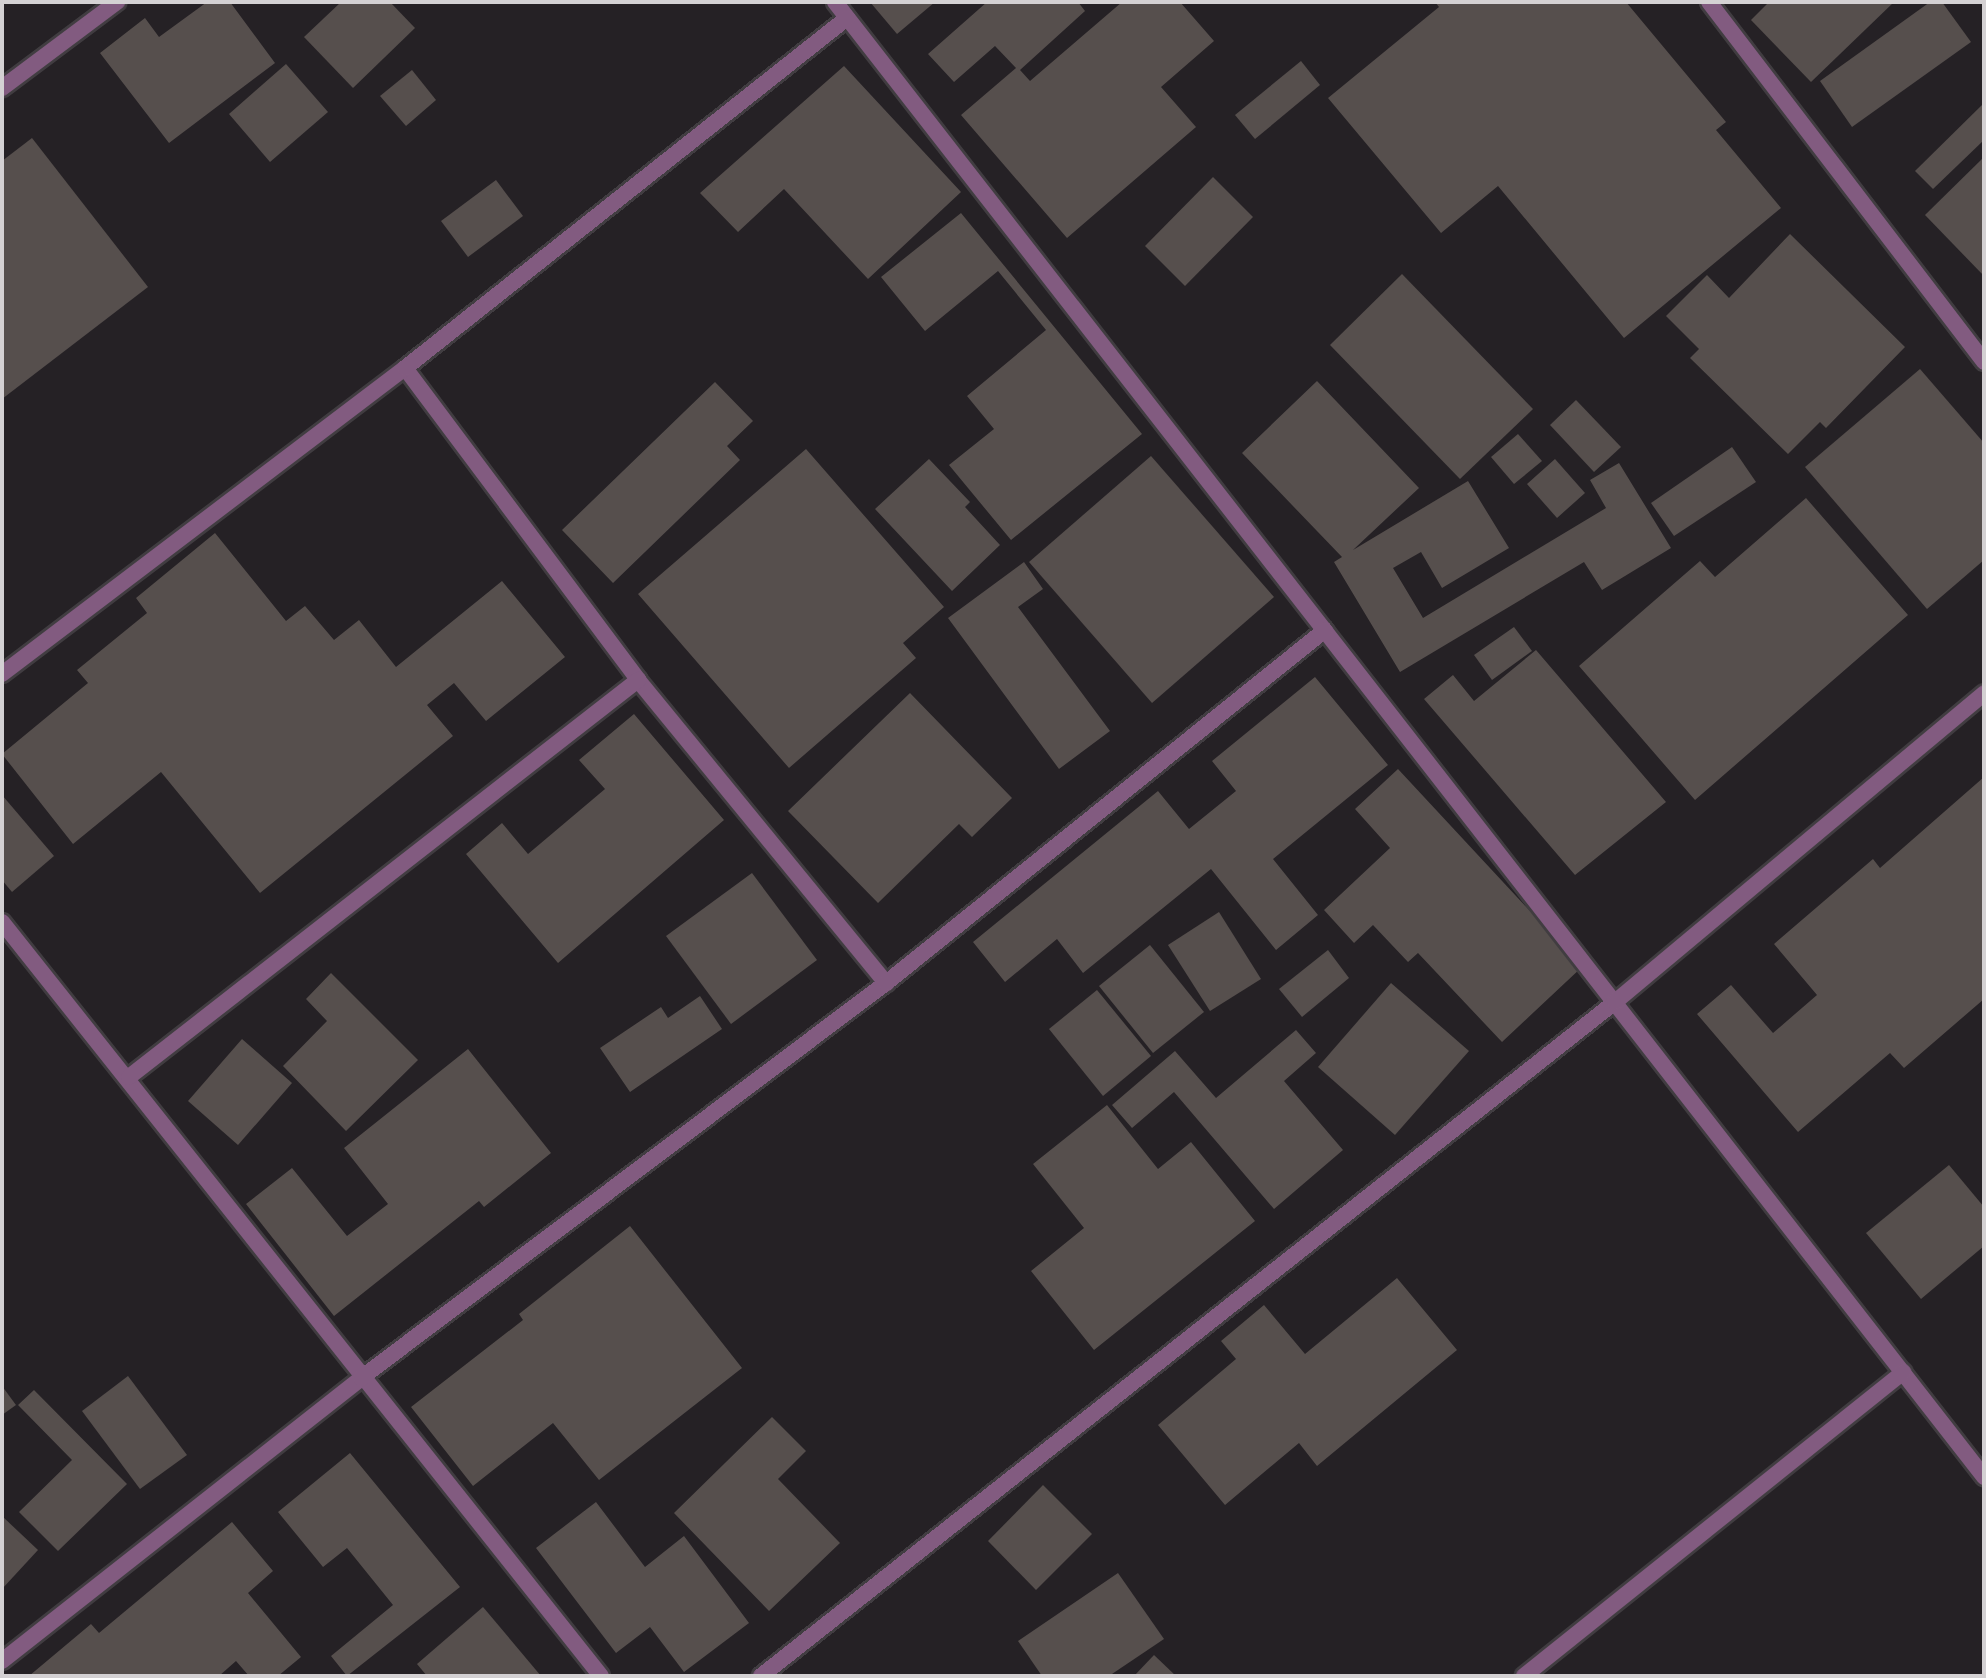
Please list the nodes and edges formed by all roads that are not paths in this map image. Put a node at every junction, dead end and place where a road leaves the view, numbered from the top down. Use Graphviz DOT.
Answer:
graph roads {
  1 [pos="117,2"];
  2 [pos="835,2"];
  3 [pos="1709,2"];
  4 [pos="847,18"];
  5 [pos="2,88"];
  6 [pos="1984,362"];
  7 [pos="405,368"];
  8 [pos="1325,630"];
  9 [pos="2,674"];
  10 [pos="638,680"];
  11 [pos="1984,693"];
  12 [pos="2,922"];
  13 [pos="886,983"];
  14 [pos="1615,1002"];
  15 [pos="129,1077"];
  16 [pos="1903,1372"];
  17 [pos="361,1378"];
  18 [pos="1984,1477"];
  19 [pos="2,1661"];
  20 [pos="601,1676"];
  21 [pos="761,1676"];
  22 [pos="1524,1676"];
  1 -- 5 [label="street"];
  2 -- 4 [label="street"];
  3 -- 6 [label="street"];
  4 -- 7 [label="street"];
  4 -- 8 [label="street"];
  7 -- 9 [label="street"];
  7 -- 10 [label="street"];
  8 -- 13 [label="street"];
  8 -- 14 [label="street"];
  10 -- 13 [label="street"];
  10 -- 15 [label="street"];
  11 -- 14 [label="street"];
  12 -- 15 [label="street"];
  13 -- 17 [label="street"];
  14 -- 16 [label="street"];
  14 -- 21 [label="street"];
  15 -- 17 [label="street"];
  16 -- 18 [label="street"];
  16 -- 22 [label="street"];
  17 -- 19 [label="street"];
  17 -- 20 [label="street"];
}
